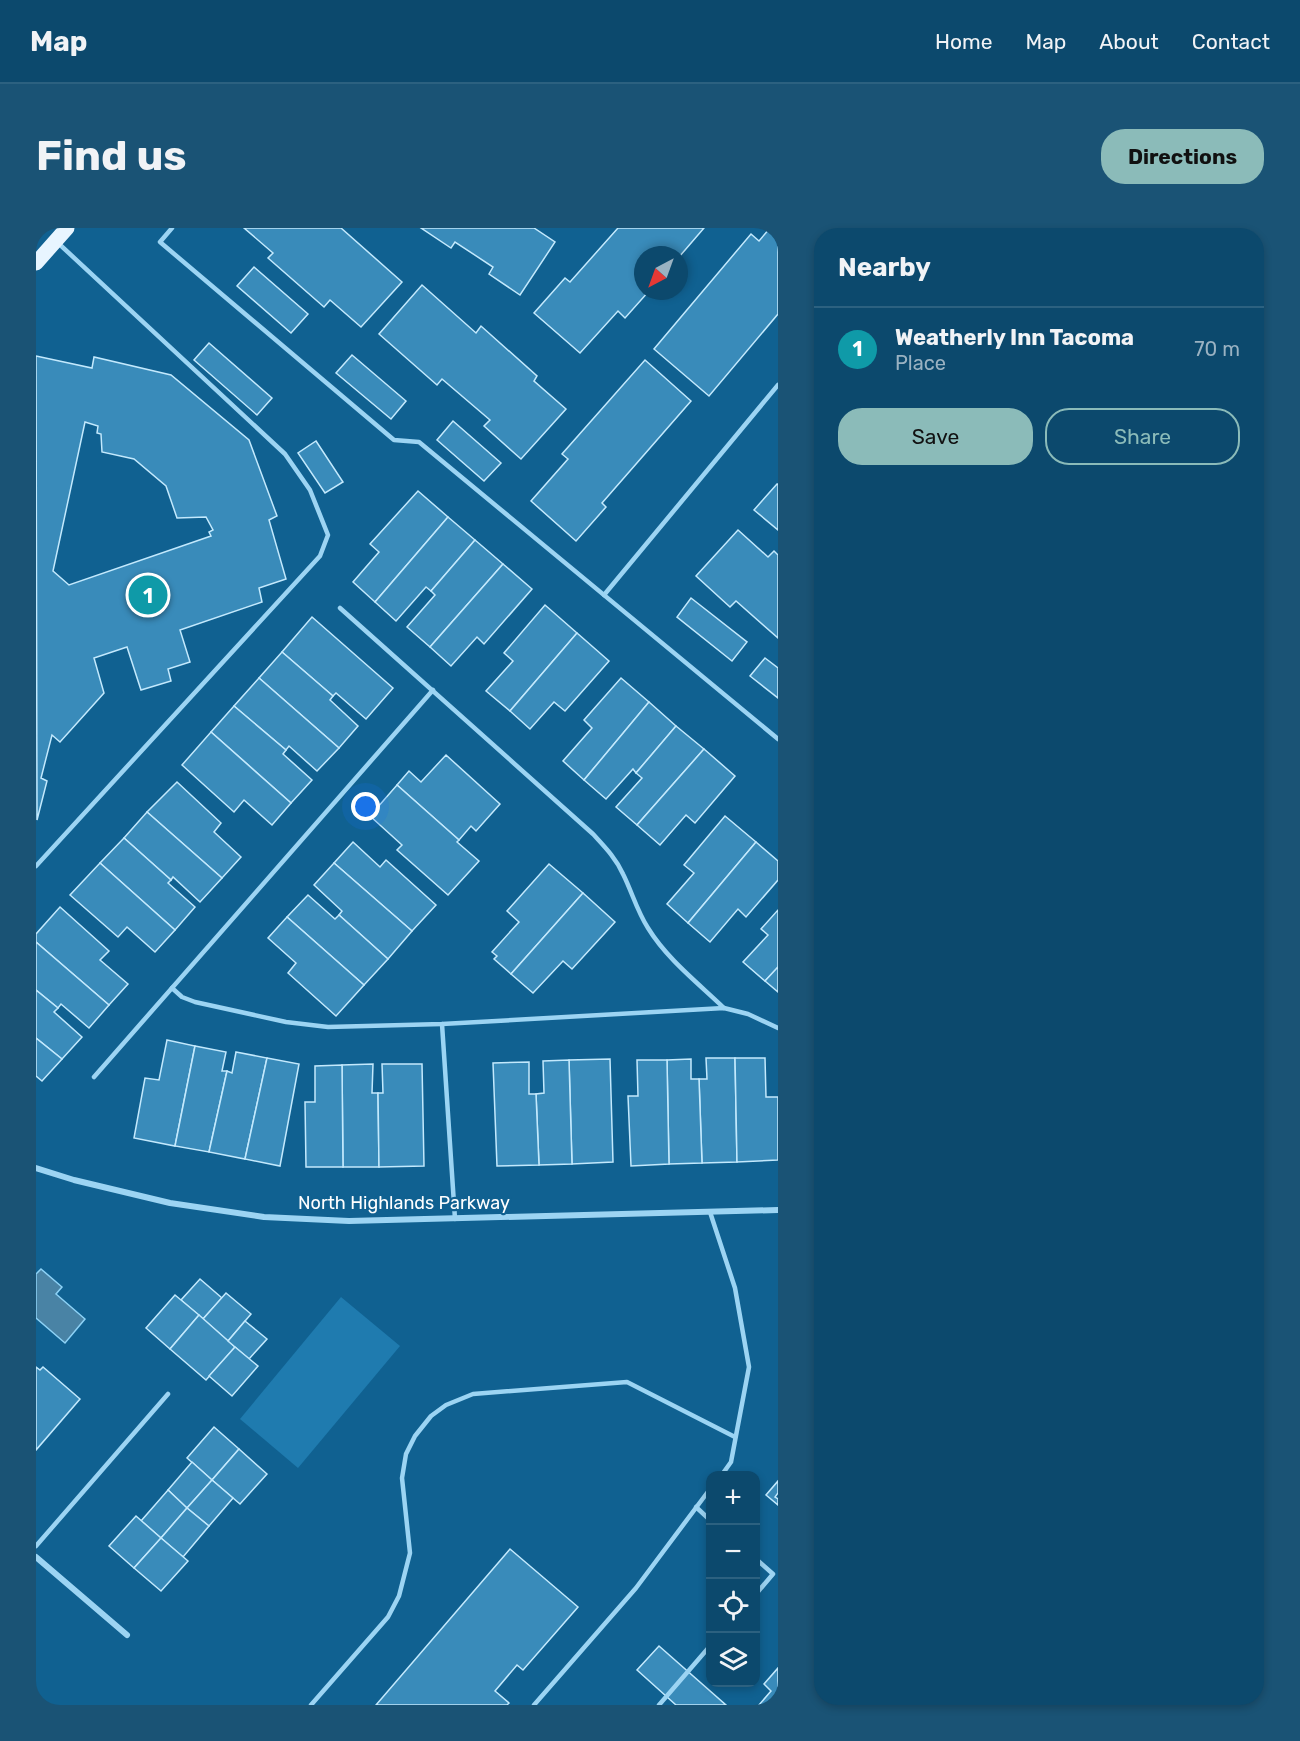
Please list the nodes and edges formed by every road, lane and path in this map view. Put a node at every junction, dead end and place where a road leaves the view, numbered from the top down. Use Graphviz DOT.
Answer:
graph roads {
  1 [pos="67,228"];
  2 [pos="172,228"];
  3 [pos="56,241"];
  4 [pos="36,263"];
  5 [pos="778,385"];
  6 [pos="604,595"];
  7 [pos="340,608"];
  8 [pos="433,690"];
  9 [pos="778,739"];
  10 [pos="36,866"];
  11 [pos="172,988"];
  12 [pos="724,1008"];
  13 [pos="442,1024"];
  14 [pos="778,1028"];
  15 [pos="94,1077"];
  16 [pos="36,1168"];
  17 [pos="778,1210"];
  18 [pos="710,1212"];
  19 [pos="454,1219"];
  20 [pos="168,1394"];
  21 [pos="735,1437"];
  22 [pos="724,1471"];
  23 [pos="706,1495"];
  24 [pos="696,1507"];
  25 [pos="706,1516"];
  26 [pos="36,1546"];
  27 [pos="36,1557"];
  28 [pos="760,1563"];
  29 [pos="760,1589"];
  30 [pos="127,1635"];
  31 [pos="706,1652"];
  32 [pos="311,1705"];
  33 [pos="534,1705"];
  34 [pos="659,1705"];
  1 -- 3 [label="main road"];
  2 -- 6 [label="lane"];
  3 -- 4 [label="main road"];
  3 -- 10 [label="lane"];
  5 -- 6 [label="lane"];
  6 -- 9 [label="lane"];
  7 -- 8 [label="lane"];
  8 -- 11 [label="lane"];
  8 -- 12 [label="lane"];
  11 -- 13 [label="lane"];
  11 -- 15 [label="lane"];
  12 -- 13 [label="lane"];
  12 -- 14 [label="lane"];
  13 -- 19 [label="lane"];
  16 -- 19 [label="street, North Highlands Parkway"];
  17 -- 18 [label="street, North Highlands Parkway"];
  18 -- 19 [label="street, North Highlands Parkway"];
  18 -- 21 [label="lane"];
  20 -- 26 [label="lane"];
  21 -- 22 [label="lane"];
  21 -- 32 [label="lane"];
  23 -- 24 [label="lane"];
  24 -- 25 [label="lane"];
  24 -- 33 [label="lane"];
  27 -- 30 [label="street"];
  28 -- 29 [label="lane"];
  31 -- 34 [label="lane"];
}
